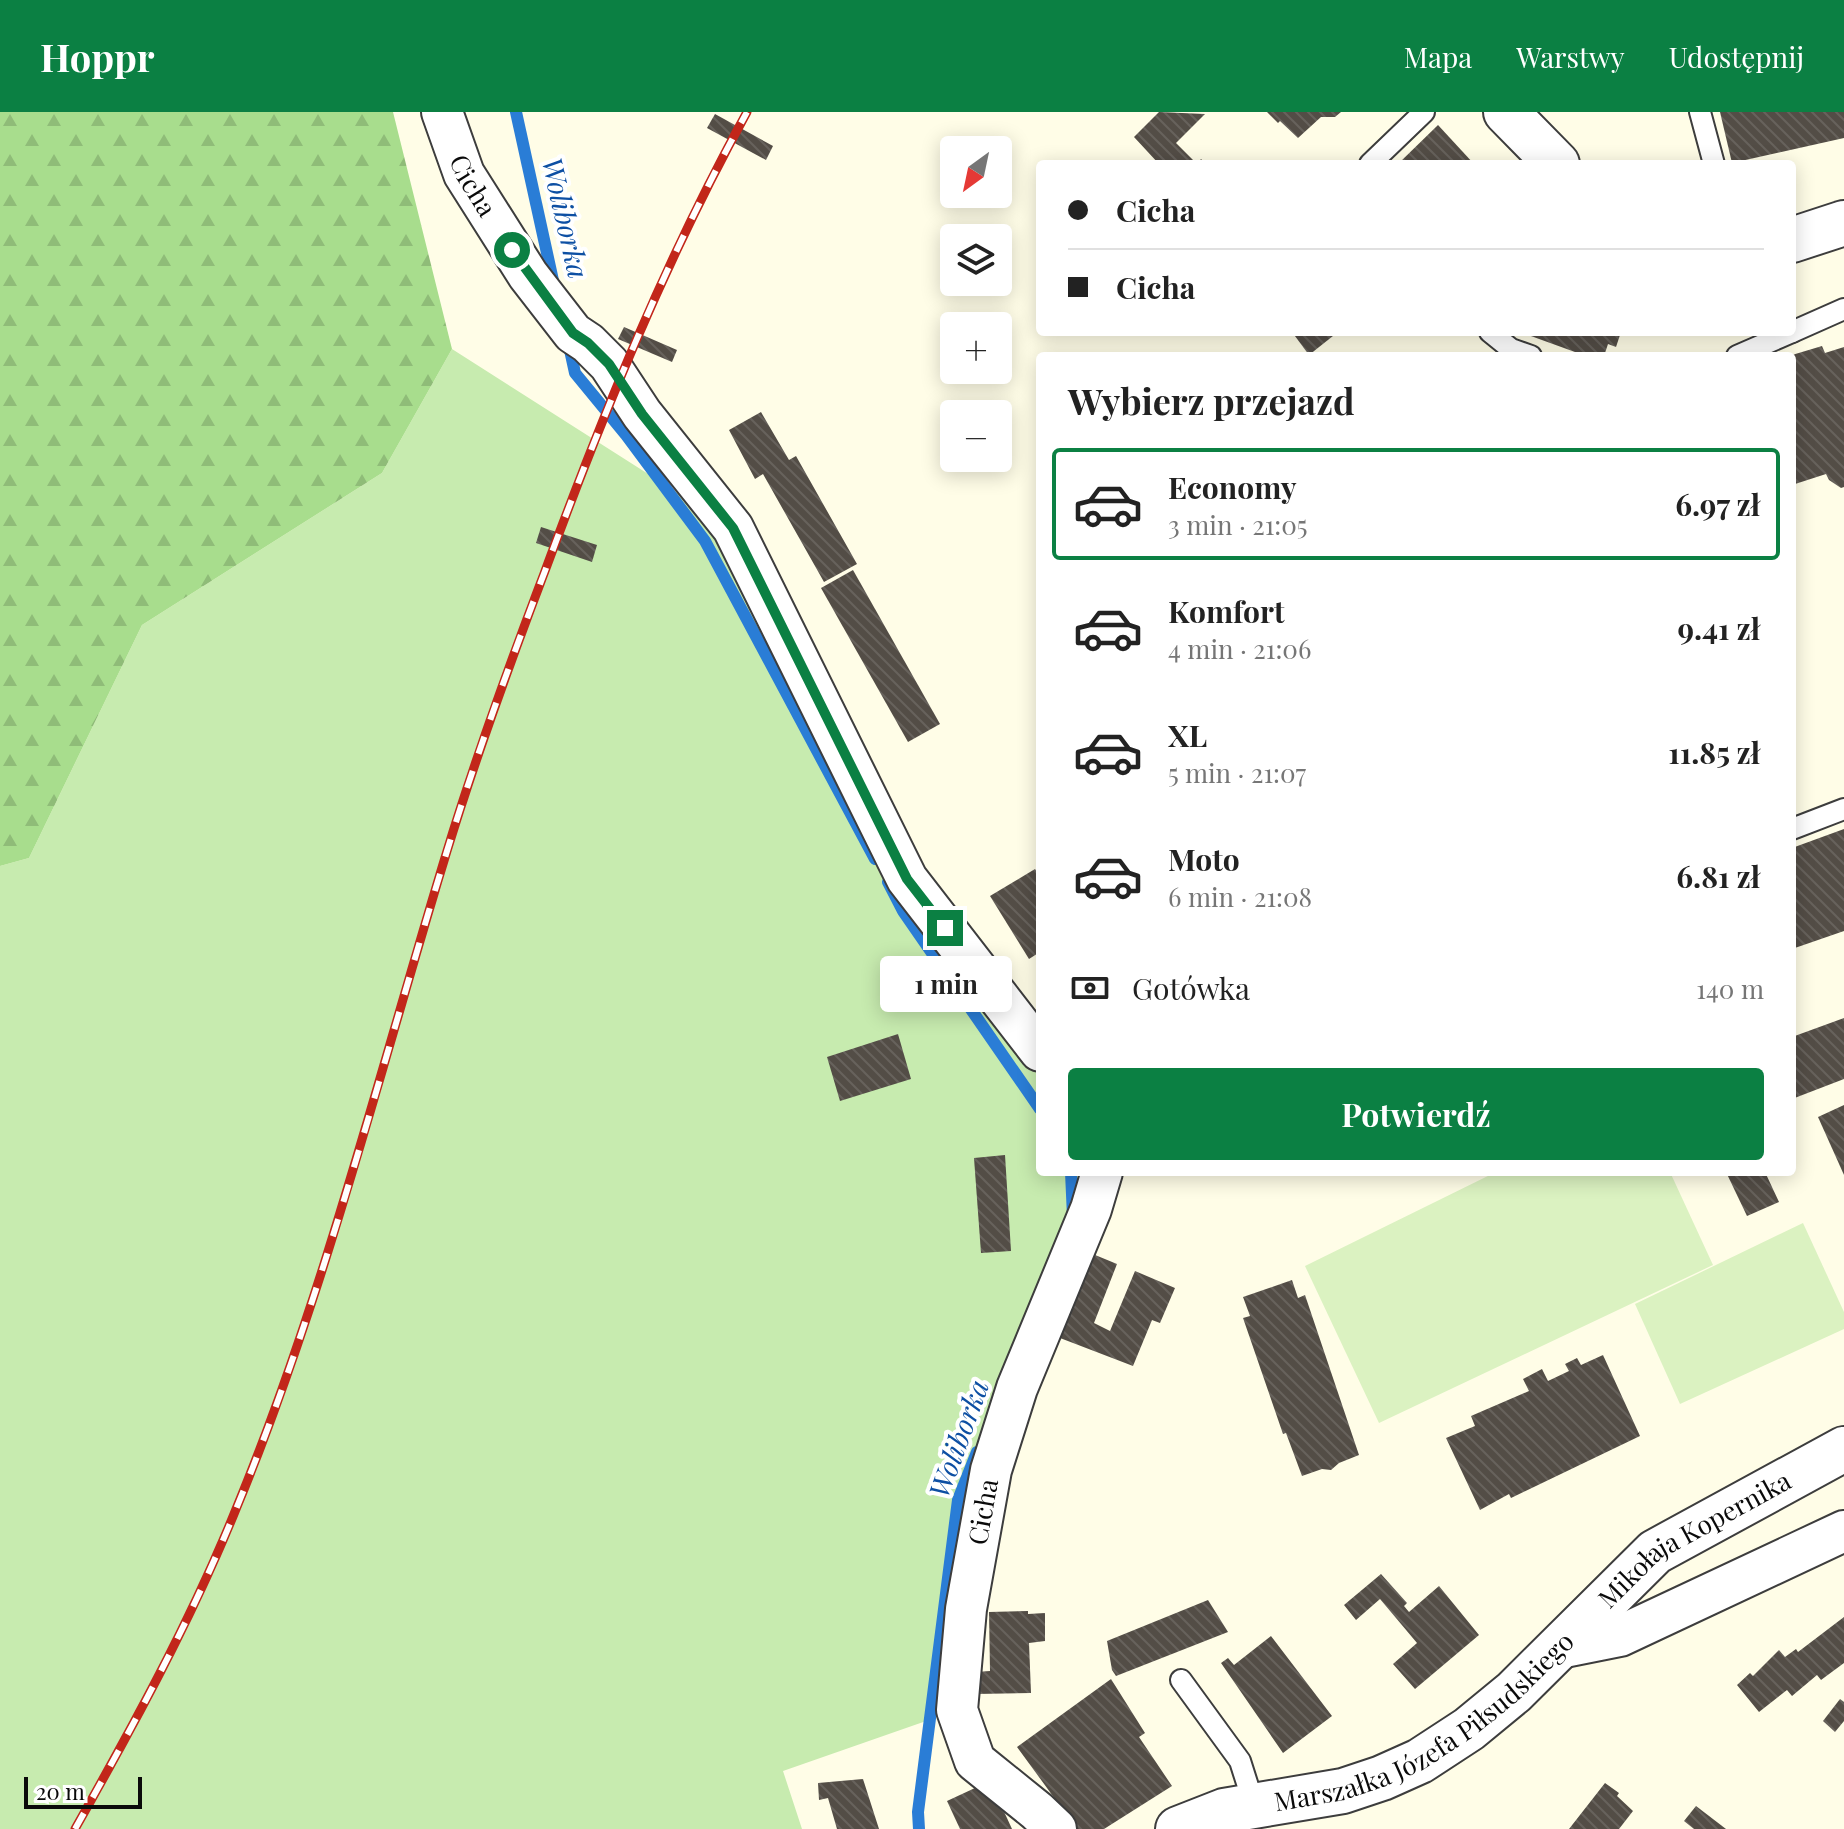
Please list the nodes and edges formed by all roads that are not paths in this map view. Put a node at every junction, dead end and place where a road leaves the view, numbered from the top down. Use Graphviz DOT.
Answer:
graph roads {
  1 [pos="442,112"];
  2 [pos="1424,112"];
  3 [pos="1506,112"];
  4 [pos="1700,112"];
  5 [pos="1374,160"];
  6 [pos="1553,160"];
  7 [pos="1713,160"];
  8 [pos="1844,223"];
  9 [pos="1796,240"];
  10 [pos="1844,309"];
  11 [pos="1796,330"];
  12 [pos="1495,336"];
  13 [pos="1783,336"];
  14 [pos="1520,352"];
  15 [pos="1746,352"];
  16 [pos="1844,809"];
  17 [pos="1796,827"];
  18 [pos="1036,1046"];
  19 [pos="1101,1176"];
  20 [pos="1844,1449"];
  21 [pos="1844,1531"];
  22 [pos="1560,1648"];
  23 [pos="1181,1680"];
  24 [pos="1254,1805"];
  25 [pos="1056,1829"];
  26 [pos="1178,1829"];
  1 -- 18 [label="street, Cicha"];
  2 -- 5 [label="lane"];
  3 -- 6 [label="street"];
  4 -- 7 [label="lane"];
  8 -- 9 [label="street"];
  10 -- 11 [label="lane"];
  12 -- 14 [label="lane"];
  13 -- 15 [label="lane"];
  16 -- 17 [label="lane"];
  19 -- 25 [label="street, Cicha"];
  20 -- 22 [label="street, Mikołaja Kopernika"];
  21 -- 22 [label="street, Marszałka Józefa Piłsudskiego"];
  22 -- 24 [label="street, Marszałka Józefa Piłsudskiego"];
  23 -- 24 [label="lane"];
  24 -- 26 [label="street, Marszałka Józefa Piłsudskiego"];
}
